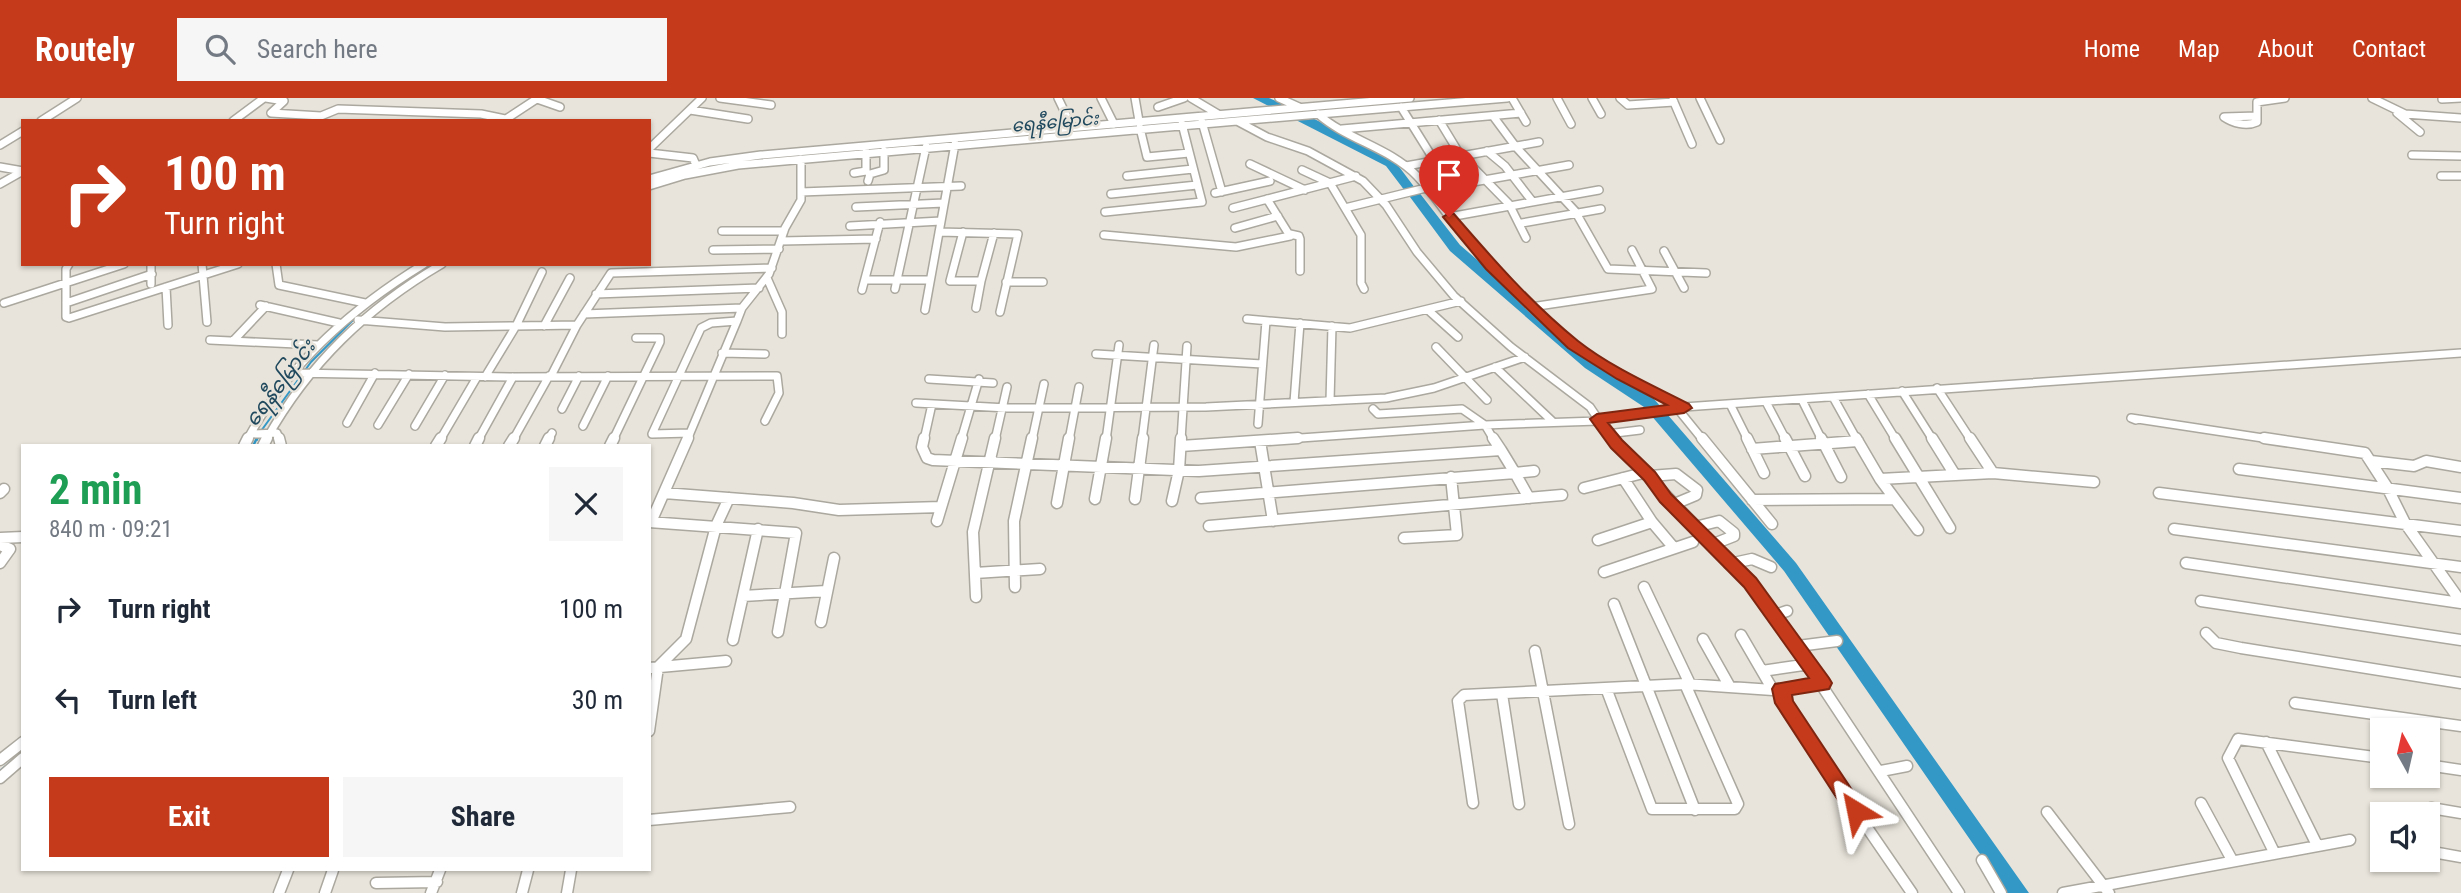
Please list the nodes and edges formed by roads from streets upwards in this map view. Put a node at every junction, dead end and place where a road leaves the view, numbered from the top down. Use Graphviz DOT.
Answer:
graph roads {
  1 [pos="77,98"];
  2 [pos="265,98"];
  3 [pos="537,98"];
  4 [pos="702,98"];
  5 [pos="720,98"];
  6 [pos="1058,98"];
  7 [pos="1101,98"];
  8 [pos="1135,98"];
  9 [pos="1184,98"];
  10 [pos="1191,98"];
  11 [pos="1279,98"];
  12 [pos="1410,98"];
  13 [pos="1510,98"];
  14 [pos="1557,98"];
  15 [pos="1592,98"];
  16 [pos="1620,98"];
  17 [pos="1700,98"];
  18 [pos="2285,98"];
  19 [pos="2372,98"];
  20 [pos="2442,99"];
  21 [pos="2461,99"];
  22 [pos="1288,100"];
  23 [pos="1673,100"];
  24 [pos="771,105"];
  25 [pos="561,107"];
  26 [pos="1158,107"];
  27 [pos="1401,107"];
  28 [pos="690,110"];
  29 [pos="1299,111"];
  30 [pos="271,113"];
  31 [pos="1521,113"];
  32 [pos="2396,113"];
  33 [pos="1318,114"];
  34 [pos="1601,114"];
  35 [pos="1493,116"];
  36 [pos="2257,116"];
  37 [pos="1224,117"];
  38 [pos="2461,118"];
  39 [pos="44,119"];
  40 [pos="236,119"];
  41 [pos="266,119"];
  42 [pos="500,119"];
  43 [pos="506,119"];
  44 [pos="748,119"];
  45 [pos="1237,121"];
  46 [pos="1439,121"];
  47 [pos="1526,121"];
  48 [pos="1202,122"];
  49 [pos="1411,123"];
  50 [pos="1114,124"];
  51 [pos="1182,124"];
  52 [pos="1571,124"];
  53 [pos="1139,125"];
  54 [pos="1072,127"];
  55 [pos="1340,129"];
  56 [pos="21,132"];
  57 [pos="2420,132"];
  58 [pos="1720,140"];
  59 [pos="1539,142"];
  60 [pos="955,144"];
  61 [pos="1692,144"];
  62 [pos="0,145"];
  63 [pos="1515,146"];
  64 [pos="926,147"];
  65 [pos="651,149"];
  66 [pos="884,150"];
  67 [pos="651,151"];
  68 [pos="1487,151"];
  69 [pos="866,152"];
  70 [pos="1189,153"];
  71 [pos="2412,155"];
  72 [pos="1461,156"];
  73 [pos="2461,156"];
  74 [pos="801,159"];
  75 [pos="1434,160"];
  76 [pos="1250,164"];
  77 [pos="696,165"];
  78 [pos="1569,165"];
  79 [pos="1406,166"];
  80 [pos="0,167"];
  81 [pos="1193,169"];
  82 [pos="1302,170"];
  83 [pos="1539,170"];
  84 [pos="21,171"];
  85 [pos="21,172"];
  86 [pos="854,173"];
  87 [pos="1126,176"];
  88 [pos="1356,176"];
  89 [pos="1512,176"];
  90 [pos="2441,176"];
  91 [pos="2461,176"];
  92 [pos="651,178"];
  93 [pos="1486,180"];
  94 [pos="868,181"];
  95 [pos="1270,181"];
  96 [pos="1330,183"];
  97 [pos="0,184"];
  98 [pos="651,185"];
  99 [pos="1197,185"];
  100 [pos="1459,185"];
  101 [pos="947,186"];
  102 [pos="961,186"];
  103 [pos="916,187"];
  104 [pos="1425,189"];
  105 [pos="1305,190"];
  106 [pos="1599,190"];
  107 [pos="802,192"];
  108 [pos="1111,194"];
  109 [pos="1563,196"];
  110 [pos="1267,200"];
  111 [pos="1381,200"];
  112 [pos="1532,201"];
  113 [pos="944,203"];
  114 [pos="913,204"];
  115 [pos="1507,205"];
  116 [pos="856,207"];
  117 [pos="1233,208"];
  118 [pos="1345,208"];
  119 [pos="1601,209"];
  120 [pos="1105,212"];
  121 [pos="1575,213"];
  122 [pos="1278,216"];
  123 [pos="1449,217"];
  124 [pos="941,221"];
  125 [pos="880,222"];
  126 [pos="909,222"];
  127 [pos="1522,223"];
  128 [pos="850,226"];
  129 [pos="1235,228"];
  130 [pos="722,231"];
  131 [pos="784,231"];
  132 [pos="939,232"];
  133 [pos="963,232"];
  134 [pos="994,233"];
  135 [pos="1290,234"];
  136 [pos="1104,235"];
  137 [pos="1526,238"];
  138 [pos="876,239"];
  139 [pos="780,245"];
  140 [pos="713,250"];
  141 [pos="1632,250"];
  142 [pos="1664,251"];
  143 [pos="69,266"];
  144 [pos="118,266"];
  145 [pos="151,266"];
  146 [pos="202,266"];
  147 [pos="232,266"];
  148 [pos="276,266"];
  149 [pos="421,266"];
  150 [pos="439,266"];
  151 [pos="772,268"];
  152 [pos="1300,271"];
  153 [pos="1643,271"];
  154 [pos="542,272"];
  155 [pos="1676,272"];
  156 [pos="1706,273"];
  157 [pos="152,274"];
  158 [pos="204,276"];
  159 [pos="570,278"];
  160 [pos="767,278"];
  161 [pos="865,280"];
  162 [pos="930,280"];
  163 [pos="981,281"];
  164 [pos="1006,282"];
  165 [pos="1043,282"];
  166 [pos="66,283"];
  167 [pos="151,284"];
  168 [pos="896,284"];
  169 [pos="166,287"];
  170 [pos="759,288"];
  171 [pos="1684,288"];
  172 [pos="1364,289"];
  173 [pos="862,290"];
  174 [pos="596,294"];
  175 [pos="1461,301"];
  176 [pos="4,303"];
  177 [pos="66,303"];
  178 [pos="365,303"];
  179 [pos="1531,307"];
  180 [pos="742,308"];
  181 [pos="976,308"];
  182 [pos="925,310"];
  183 [pos="1428,310"];
  184 [pos="1000,312"];
  185 [pos="584,314"];
  186 [pos="1247,319"];
  187 [pos="358,320"];
  188 [pos="737,321"];
  189 [pos="1266,321"];
  190 [pos="207,322"];
  191 [pos="340,323"];
  192 [pos="1300,323"];
  193 [pos="168,325"];
  194 [pos="577,325"];
  195 [pos="516,326"];
  196 [pos="544,326"];
  197 [pos="1332,326"];
  198 [pos="782,334"];
  199 [pos="1458,337"];
  200 [pos="636,338"];
  201 [pos="210,340"];
  202 [pos="233,341"];
  203 [pos="318,345"];
  204 [pos="1119,345"];
  205 [pos="1154,345"];
  206 [pos="1187,346"];
  207 [pos="1436,347"];
  208 [pos="722,353"];
  209 [pos="2461,353"];
  210 [pos="765,354"];
  211 [pos="1096,354"];
  212 [pos="1118,356"];
  213 [pos="1525,357"];
  214 [pos="1153,358"];
  215 [pos="1186,360"];
  216 [pos="1262,364"];
  217 [pos="1495,367"];
  218 [pos="310,372"];
  219 [pos="297,373"];
  220 [pos="375,373"];
  221 [pos="409,374"];
  222 [pos="445,375"];
  223 [pos="550,376"];
  224 [pos="579,376"];
  225 [pos="608,376"];
  226 [pos="643,376"];
  227 [pos="678,376"];
  228 [pos="712,376"];
  229 [pos="481,377"];
  230 [pos="513,377"];
  231 [pos="1464,377"];
  232 [pos="929,379"];
  233 [pos="978,380"];
  234 [pos="993,383"];
  235 [pos="1044,384"];
  236 [pos="1007,387"];
  237 [pos="1079,387"];
  238 [pos="1937,388"];
  239 [pos="1902,391"];
  240 [pos="1868,394"];
  241 [pos="1833,397"];
  242 [pos="1487,400"];
  243 [pos="1802,400"];
  244 [pos="1330,401"];
  245 [pos="1294,402"];
  246 [pos="1766,402"];
  247 [pos="916,403"];
  248 [pos="932,404"];
  249 [pos="1259,404"];
  250 [pos="1730,404"];
  251 [pos="971,406"];
  252 [pos="1076,407"];
  253 [pos="1112,407"];
  254 [pos="1148,407"];
  255 [pos="1184,407"];
  256 [pos="1003,408"];
  257 [pos="1040,408"];
  258 [pos="1681,408"];
  259 [pos="562,409"];
  260 [pos="1373,409"];
  261 [pos="1657,411"];
  262 [pos="1598,420"];
  263 [pos="2136,420"];
  264 [pos="765,421"];
  265 [pos="1552,421"];
  266 [pos="347,423"];
  267 [pos="1258,424"];
  268 [pos="378,425"];
  269 [pos="1485,425"];
  270 [pos="415,426"];
  271 [pos="583,426"];
  272 [pos="1640,430"];
  273 [pos="269,432"];
  274 [pos="552,433"];
  275 [pos="690,433"];
  276 [pos="252,434"];
  277 [pos="1607,434"];
  278 [pos="1260,440"];
  279 [pos="1858,441"];
  280 [pos="1824,443"];
  281 [pos="245,444"];
  282 [pos="264,444"];
  283 [pos="281,444"];
  284 [pos="437,444"];
  285 [pos="476,444"];
  286 [pos="510,444"];
  287 [pos="546,444"];
  288 [pos="612,444"];
  289 [pos="1181,446"];
  290 [pos="1789,446"];
  291 [pos="1752,449"];
  292 [pos="1501,450"];
  293 [pos="955,461"];
  294 [pos="2371,461"];
  295 [pos="990,462"];
  296 [pos="1027,464"];
  297 [pos="1065,465"];
  298 [pos="1101,467"];
  299 [pos="1263,467"];
  300 [pos="2461,467"];
  301 [pos="1140,468"];
  302 [pos="2239,469"];
  303 [pos="1179,470"];
  304 [pos="1534,471"];
  305 [pos="1515,473"];
  306 [pos="1764,473"];
  307 [pos="1993,473"];
  308 [pos="1648,474"];
  309 [pos="1955,475"];
  310 [pos="1805,476"];
  311 [pos="1919,476"];
  312 [pos="1451,477"];
  313 [pos="1841,477"];
  314 [pos="1623,478"];
  315 [pos="1880,479"];
  316 [pos="2094,482"];
  317 [pos="2387,487"];
  318 [pos="1584,488"];
  319 [pos="664,493"];
  320 [pos="1268,493"];
  321 [pos="2160,493"];
  322 [pos="1562,495"];
  323 [pos="729,498"];
  324 [pos="1201,498"];
  325 [pos="1529,498"];
  326 [pos="2461,498"];
  327 [pos="1095,499"];
  328 [pos="1135,499"];
  329 [pos="1895,499"];
  330 [pos="1752,500"];
  331 [pos="1172,501"];
  332 [pos="1057,503"];
  333 [pos="1672,505"];
  334 [pos="941,506"];
  335 [pos="1455,506"];
  336 [pos="651,520"];
  337 [pos="937,521"];
  338 [pos="1273,521"];
  339 [pos="651,522"];
  340 [pos="1651,522"];
  341 [pos="2405,523"];
  342 [pos="1773,524"];
  343 [pos="716,526"];
  344 [pos="1209,526"];
  345 [pos="1695,527"];
  346 [pos="1951,528"];
  347 [pos="2174,528"];
  348 [pos="758,529"];
  349 [pos="1918,530"];
  350 [pos="2461,531"];
  351 [pos="21,537"];
  352 [pos="0,538"];
  353 [pos="1404,538"];
  354 [pos="1598,540"];
  355 [pos="1693,542"];
  356 [pos="0,545"];
  357 [pos="1711,545"];
  358 [pos="1674,548"];
  359 [pos="834,558"];
  360 [pos="0,563"];
  361 [pos="2186,563"];
  362 [pos="1729,564"];
  363 [pos="2435,564"];
  364 [pos="1771,567"];
  365 [pos="2461,567"];
  366 [pos="1040,569"];
  367 [pos="1015,571"];
  368 [pos="1604,572"];
  369 [pos="975,573"];
  370 [pos="1016,587"];
  371 [pos="1644,587"];
  372 [pos="827,591"];
  373 [pos="786,593"];
  374 [pos="743,596"];
  375 [pos="976,597"];
  376 [pos="2202,601"];
  377 [pos="2461,603"];
  378 [pos="1614,604"];
  379 [pos="1787,611"];
  380 [pos="1775,615"];
  381 [pos="821,622"];
  382 [pos="778,632"];
  383 [pos="2206,633"];
  384 [pos="1741,635"];
  385 [pos="1703,639"];
  386 [pos="733,640"];
  387 [pos="2461,640"];
  388 [pos="1837,641"];
  389 [pos="1798,646"];
  390 [pos="1535,651"];
  391 [pos="726,661"];
  392 [pos="1810,664"];
  393 [pos="654,667"];
  394 [pos="1762,671"];
  395 [pos="1823,683"];
  396 [pos="2461,683"];
  397 [pos="1687,684"];
  398 [pos="1648,686"];
  399 [pos="1730,687"];
  400 [pos="1605,688"];
  401 [pos="1777,690"];
  402 [pos="1543,692"];
  403 [pos="1502,694"];
  404 [pos="2295,703"];
  405 [pos="651,706"];
  406 [pos="2461,726"];
  407 [pos="2266,742"];
  408 [pos="21,744"];
  409 [pos="2370,756"];
  410 [pos="0,760"];
  411 [pos="21,760"];
  412 [pos="1907,766"];
  413 [pos="2440,767"];
  414 [pos="2461,770"];
  415 [pos="1881,771"];
  416 [pos="0,778"];
  417 [pos="1473,803"];
  418 [pos="2201,803"];
  419 [pos="1519,804"];
  420 [pos="790,807"];
  421 [pos="1695,810"];
  422 [pos="2440,810"];
  423 [pos="2047,812"];
  424 [pos="2461,813"];
  425 [pos="651,820"];
  426 [pos="1569,824"];
  427 [pos="2350,840"];
  428 [pos="2317,845"];
  429 [pos="2274,852"];
  430 [pos="2440,853"];
  431 [pos="2461,857"];
  432 [pos="1982,860"];
  433 [pos="2232,860"];
  434 [pos="288,871"];
  435 [pos="333,871"];
  436 [pos="528,871"];
  437 [pos="571,871"];
  438 [pos="438,876"];
  439 [pos="376,883"];
  440 [pos="2106,889"];
  441 [pos="279,893"];
  442 [pos="325,893"];
  443 [pos="431,893"];
  444 [pos="522,893"];
  445 [pos="567,893"];
  446 [pos="1912,893"];
  447 [pos="1959,893"];
  448 [pos="2001,893"];
  449 [pos="2063,893"];
  1 -- 39 [label="street"];
  2 -- 30 [label="street"];
  2 -- 40 [label="street"];
  3 -- 25 [label="street"];
  3 -- 43 [label="street"];
  4 -- 28 [label="street"];
  5 -- 24 [label="street"];
  6 -- 54 [label="street"];
  7 -- 50 [label="street"];
  8 -- 53 [label="street"];
  9 -- 26 [label="street"];
  10 -- 37 [label="street"];
  11 -- 22 [label="street"];
  12 -- 29 [label="street"];
  13 -- 27 [label="street"];
  13 -- 31 [label="street"];
  14 -- 52 [label="street"];
  15 -- 34 [label="street"];
  16 -- 23 [label="street"];
  17 -- 58 [label="street"];
  18 -- 36 [label="street"];
  19 -- 32 [label="street"];
  20 -- 21 [label="street"];
  22 -- 29 [label="street"];
  23 -- 61 [label="street"];
  27 -- 33 [label="street"];
  27 -- 49 [label="street"];
  28 -- 44 [label="street"];
  28 -- 65 [label="street"];
  29 -- 33 [label="street"];
  29 -- 37 [label="street"];
  29 -- 45 [label="street"];
  30 -- 41 [label="street"];
  30 -- 42 [label="street"];
  31 -- 35 [label="street"];
  31 -- 47 [label="street"];
  32 -- 38 [label="street"];
  32 -- 57 [label="street"];
  33 -- 55 [label="street"];
  35 -- 46 [label="street"];
  35 -- 63 [label="street"];
  37 -- 45 [label="street"];
  37 -- 48 [label="street"];
  37 -- 53 [label="street"];
  45 -- 88 [label="street"];
  46 -- 49 [label="street"];
  46 -- 72 [label="street"];
  48 -- 51 [label="street"];
  48 -- 95 [label="street"];
  49 -- 55 [label="street"];
  49 -- 75 [label="street"];
  50 -- 53 [label="street"];
  50 -- 54 [label="street"];
  51 -- 53 [label="street"];
  51 -- 70 [label="street"];
  53 -- 60 [label="street"];
  53 -- 70 [label="street"];
  54 -- 77 [label="street"];
  55 -- 79 [label="street"];
  56 -- 62 [label="street"];
  59 -- 63 [label="street"];
  60 -- 64 [label="street"];
  60 -- 101 [label="street"];
  63 -- 68 [label="street"];
  63 -- 83 [label="street"];
  64 -- 66 [label="street"];
  64 -- 103 [label="street"];
  66 -- 69 [label="street"];
  66 -- 94 [label="street"];
  67 -- 77 [label="street"];
  68 -- 72 [label="street"];
  68 -- 89 [label="street"];
  69 -- 74 [label="street"];
  69 -- 86 [label="street"];
  70 -- 81 [label="street"];
  71 -- 73 [label="street"];
  72 -- 75 [label="street"];
  72 -- 93 [label="street"];
  74 -- 98 [label="street"];
  74 -- 107 [label="street"];
  75 -- 79 [label="street"];
  75 -- 100 [label="street"];
  76 -- 105 [label="street"];
  77 -- 92 [label="street"];
  78 -- 83 [label="street"];
  79 -- 104 [label="street"];
  80 -- 84 [label="street"];
  81 -- 87 [label="street"];
  81 -- 99 [label="street"];
  82 -- 96 [label="street"];
  83 -- 89 [label="street"];
  83 -- 109 [label="street"];
  85 -- 97 [label="street"];
  88 -- 96 [label="street"];
  88 -- 111 [label="street"];
  89 -- 93 [label="street"];
  89 -- 112 [label="street"];
  90 -- 91 [label="street"];
  93 -- 100 [label="street"];
  93 -- 115 [label="street"];
  96 -- 105 [label="street"];
  96 -- 118 [label="street"];
  99 -- 108 [label="street"];
  99 -- 120 [label="street"];
  100 -- 104 [label="street"];
  101 -- 102 [label="street"];
  101 -- 103 [label="street"];
  101 -- 113 [label="street"];
  103 -- 107 [label="street"];
  103 -- 114 [label="street"];
  104 -- 111 [label="street"];
  104 -- 123 [label="street"];
  105 -- 110 [label="street"];
  106 -- 109 [label="street"];
  107 -- 131 [label="street"];
  109 -- 112 [label="street"];
  109 -- 121 [label="street"];
  110 -- 117 [label="street"];
  110 -- 122 [label="street"];
  111 -- 118 [label="street"];
  111 -- 175 [label="street"];
  112 -- 115 [label="street"];
  113 -- 114 [label="street"];
  113 -- 124 [label="street"];
  114 -- 116 [label="street"];
  114 -- 126 [label="street"];
  115 -- 123 [label="street"];
  115 -- 127 [label="street"];
  118 -- 172 [label="street"];
  119 -- 121 [label="street"];
  121 -- 127 [label="street"];
  121 -- 153 [label="street"];
  122 -- 129 [label="street"];
  122 -- 135 [label="street"];
  123 -- 179 [label="street"];
  124 -- 126 [label="street"];
  124 -- 132 [label="street"];
  125 -- 126 [label="street"];
  125 -- 128 [label="street"];
  125 -- 138 [label="street"];
  126 -- 168 [label="street"];
  127 -- 137 [label="street"];
  130 -- 131 [label="street"];
  131 -- 139 [label="street"];
  132 -- 133 [label="street"];
  132 -- 162 [label="street"];
  133 -- 134 [label="street"];
  133 -- 163 [label="street"];
  134 -- 163 [label="street"];
  134 -- 164 [label="street"];
  135 -- 136 [label="street"];
  135 -- 152 [label="street"];
  138 -- 139 [label="street"];
  138 -- 161 [label="street"];
  139 -- 140 [label="street"];
  139 -- 151 [label="street"];
  141 -- 153 [label="street"];
  142 -- 155 [label="street"];
  143 -- 166 [label="street"];
  144 -- 166 [label="street"];
  145 -- 157 [label="street"];
  146 -- 158 [label="street"];
  147 -- 158 [label="street"];
  148 -- 178 [label="street"];
  149 -- 178 [label="street"];
  150 -- 187 [label="street"];
  151 -- 160 [label="street"];
  151 -- 174 [label="street"];
  153 -- 155 [label="street"];
  153 -- 179 [label="street"];
  154 -- 195 [label="street"];
  155 -- 156 [label="street"];
  155 -- 171 [label="street"];
  157 -- 167 [label="street"];
  157 -- 177 [label="street"];
  158 -- 169 [label="street"];
  158 -- 190 [label="street"];
  159 -- 196 [label="street"];
  160 -- 170 [label="street"];
  160 -- 198 [label="street"];
  161 -- 168 [label="street"];
  161 -- 173 [label="street"];
  162 -- 168 [label="street"];
  162 -- 182 [label="street"];
  163 -- 181 [label="street"];
  164 -- 165 [label="street"];
  164 -- 184 [label="street"];
  166 -- 176 [label="street"];
  166 -- 177 [label="street"];
  169 -- 177 [label="street"];
  169 -- 193 [label="street"];
  170 -- 174 [label="street"];
  170 -- 180 [label="street"];
  174 -- 185 [label="street"];
  175 -- 183 [label="street"];
  175 -- 213 [label="street"];
  178 -- 191 [label="street"];
  179 -- 258 [label="street"];
  180 -- 185 [label="street"];
  180 -- 188 [label="street"];
  183 -- 197 [label="street"];
  183 -- 199 [label="street"];
  185 -- 194 [label="street"];
  186 -- 189 [label="street"];
  187 -- 195 [label="street"];
  187 -- 218 [label="street"];
  188 -- 208 [label="street"];
  188 -- 227 [label="street"];
  189 -- 192 [label="street"];
  189 -- 216 [label="street"];
  191 -- 202 [label="street"];
  191 -- 203 [label="street"];
  192 -- 197 [label="street"];
  192 -- 245 [label="street"];
  194 -- 196 [label="street"];
  194 -- 223 [label="street"];
  195 -- 196 [label="street"];
  195 -- 229 [label="street"];
  197 -- 244 [label="street"];
  200 -- 226 [label="street"];
  201 -- 202 [label="street"];
  202 -- 203 [label="street"];
  203 -- 219 [label="street"];
  204 -- 212 [label="street"];
  205 -- 214 [label="street"];
  206 -- 215 [label="street"];
  207 -- 231 [label="street"];
  208 -- 210 [label="street"];
  208 -- 228 [label="street"];
  209 -- 238 [label="street"];
  211 -- 212 [label="street"];
  212 -- 214 [label="street"];
  212 -- 253 [label="street"];
  213 -- 217 [label="street"];
  213 -- 262 [label="street"];
  214 -- 215 [label="street"];
  214 -- 254 [label="street"];
  215 -- 216 [label="street"];
  215 -- 255 [label="street"];
  216 -- 249 [label="street"];
  217 -- 231 [label="street"];
  217 -- 265 [label="street"];
  218 -- 219 [label="street"];
  218 -- 220 [label="street"];
  218 -- 273 [label="street"];
  219 -- 281 [label="street"];
  220 -- 221 [label="street"];
  220 -- 266 [label="street"];
  221 -- 222 [label="street"];
  221 -- 268 [label="street"];
  222 -- 229 [label="street"];
  222 -- 270 [label="street"];
  223 -- 224 [label="street"];
  223 -- 230 [label="street"];
  223 -- 286 [label="street"];
  224 -- 225 [label="street"];
  224 -- 259 [label="street"];
  225 -- 226 [label="street"];
  225 -- 271 [label="street"];
  226 -- 227 [label="street"];
  226 -- 288 [label="street"];
  227 -- 228 [label="street"];
  227 -- 275 [label="street"];
  228 -- 264 [label="street"];
  228 -- 275 [label="street"];
  229 -- 230 [label="street"];
  229 -- 284 [label="street"];
  230 -- 285 [label="street"];
  231 -- 242 [label="street"];
  231 -- 244 [label="street"];
  232 -- 233 [label="street"];
  233 -- 234 [label="street"];
  233 -- 251 [label="street"];
  235 -- 257 [label="street"];
  236 -- 256 [label="street"];
  237 -- 252 [label="street"];
  238 -- 239 [label="street"];
  238 -- 307 [label="street"];
  239 -- 240 [label="street"];
  239 -- 309 [label="street"];
  240 -- 241 [label="street"];
  240 -- 311 [label="street"];
  241 -- 243 [label="street"];
  241 -- 279 [label="street"];
  243 -- 246 [label="street"];
  243 -- 280 [label="street"];
  244 -- 245 [label="street"];
  245 -- 249 [label="street"];
  246 -- 250 [label="street"];
  246 -- 290 [label="street"];
  247 -- 248 [label="street"];
  248 -- 251 [label="street"];
  248 -- 293 [label="street"];
  249 -- 255 [label="street"];
  249 -- 267 [label="street"];
  250 -- 258 [label="street"];
  250 -- 291 [label="street"];
  251 -- 256 [label="street"];
  251 -- 293 [label="street"];
  252 -- 253 [label="street"];
  252 -- 257 [label="street"];
  252 -- 297 [label="street"];
  253 -- 254 [label="street"];
  253 -- 298 [label="street"];
  254 -- 255 [label="street"];
  254 -- 301 [label="street"];
  255 -- 289 [label="street"];
  256 -- 257 [label="street"];
  256 -- 295 [label="street"];
  257 -- 296 [label="street"];
  258 -- 261 [label="street"];
  258 -- 330 [label="street"];
  260 -- 269 [label="street"];
  261 -- 262 [label="street"];
  262 -- 265 [label="street"];
  262 -- 277 [label="street"];
  263 -- 294 [label="street"];
  265 -- 269 [label="street"];
  269 -- 278 [label="street"];
  269 -- 292 [label="street"];
  272 -- 277 [label="street"];
  273 -- 276 [label="street"];
  273 -- 282 [label="street"];
  273 -- 283 [label="street"];
  274 -- 287 [label="street"];
  275 -- 319 [label="street"];
  277 -- 308 [label="street"];
  278 -- 289 [label="street"];
  278 -- 299 [label="street"];
  279 -- 280 [label="street"];
  279 -- 315 [label="street"];
  280 -- 290 [label="street"];
  280 -- 313 [label="street"];
  289 -- 303 [label="street"];
  290 -- 291 [label="street"];
  290 -- 310 [label="street"];
  291 -- 306 [label="street"];
  292 -- 299 [label="street"];
  292 -- 305 [label="street"];
  293 -- 295 [label="street"];
  293 -- 334 [label="street"];
  294 -- 300 [label="street"];
  294 -- 317 [label="street"];
  295 -- 296 [label="street"];
  295 -- 369 [label="street"];
  296 -- 297 [label="street"];
  296 -- 367 [label="street"];
  297 -- 298 [label="street"];
  297 -- 332 [label="street"];
  298 -- 301 [label="street"];
  298 -- 327 [label="street"];
  299 -- 303 [label="street"];
  299 -- 320 [label="street"];
  301 -- 303 [label="street"];
  301 -- 328 [label="street"];
  302 -- 317 [label="street"];
  303 -- 331 [label="street"];
  304 -- 305 [label="street"];
  305 -- 312 [label="street"];
  305 -- 325 [label="street"];
  307 -- 309 [label="street"];
  307 -- 316 [label="street"];
  308 -- 314 [label="street"];
  308 -- 333 [label="street"];
  308 -- 333 [label="street"];
  309 -- 311 [label="street"];
  311 -- 315 [label="street"];
  311 -- 346 [label="street"];
  312 -- 320 [label="street"];
  312 -- 335 [label="street"];
  314 -- 318 [label="street"];
  314 -- 340 [label="street"];
  315 -- 329 [label="street"];
  317 -- 326 [label="street"];
  317 -- 341 [label="street"];
  319 -- 323 [label="street"];
  319 -- 336 [label="street"];
  320 -- 324 [label="street"];
  320 -- 338 [label="street"];
  321 -- 341 [label="street"];
  322 -- 325 [label="street"];
  323 -- 334 [label="street"];
  323 -- 343 [label="street"];
  325 -- 335 [label="street"];
  329 -- 330 [label="street"];
  329 -- 349 [label="street"];
  330 -- 342 [label="street"];
  333 -- 345 [label="street"];
  334 -- 337 [label="street"];
  335 -- 338 [label="street"];
  335 -- 353 [label="street"];
  338 -- 344 [label="street"];
  339 -- 343 [label="street"];
  340 -- 354 [label="street"];
  340 -- 358 [label="street"];
  341 -- 350 [label="street"];
  341 -- 363 [label="street"];
  343 -- 348 [label="street"];
  343 -- 393 [label="street"];
  345 -- 357 [label="street"];
  345 -- 357 [label="street"];
  347 -- 363 [label="street"];
  348 -- 373 [label="street"];
  348 -- 374 [label="street"];
  351 -- 352 [label="street"];
  355 -- 358 [label="street"];
  356 -- 360 [label="street"];
  357 -- 362 [label="street"];
  358 -- 368 [label="street"];
  359 -- 372 [label="street"];
  361 -- 377 [label="street"];
  362 -- 364 [label="street"];
  362 -- 380 [label="street"];
  363 -- 365 [label="street"];
  363 -- 377 [label="street"];
  366 -- 367 [label="street"];
  367 -- 369 [label="street"];
  367 -- 370 [label="street"];
  369 -- 375 [label="street"];
  371 -- 397 [label="street"];
  372 -- 373 [label="street"];
  372 -- 381 [label="street"];
  373 -- 374 [label="street"];
  373 -- 382 [label="street"];
  374 -- 386 [label="street"];
  376 -- 387 [label="street"];
  378 -- 398 [label="street"];
  379 -- 380 [label="street"];
  380 -- 389 [label="street"];
  383 -- 396 [label="street"];
  384 -- 394 [label="street"];
  385 -- 399 [label="street"];
  388 -- 389 [label="street"];
  389 -- 392 [label="street"];
  390 -- 402 [label="street"];
  391 -- 393 [label="street"];
  392 -- 394 [label="street"];
  392 -- 395 [label="street"];
  393 -- 405 [label="street"];
  394 -- 401 [label="street"];
  395 -- 401 [label="street"];
  395 -- 415 [label="street"];
  397 -- 398 [label="street"];
  397 -- 399 [label="street"];
  397 -- 421 [label="street"];
  398 -- 400 [label="street"];
  398 -- 421 [label="street"];
  399 -- 401 [label="street"];
  400 -- 402 [label="street"];
  400 -- 421 [label="street"];
  401 -- 446 [label="street"];
  402 -- 403 [label="street"];
  402 -- 426 [label="street"];
  403 -- 417 [label="street"];
  403 -- 419 [label="street"];
  404 -- 406 [label="street"];
  407 -- 409 [label="street"];
  407 -- 428 [label="street"];
  407 -- 429 [label="street"];
  408 -- 410 [label="street"];
  411 -- 416 [label="street"];
  412 -- 415 [label="street"];
  413 -- 414 [label="street"];
  415 -- 447 [label="street"];
  418 -- 433 [label="street"];
  420 -- 425 [label="street"];
  422 -- 424 [label="street"];
  423 -- 440 [label="street"];
  427 -- 428 [label="street"];
  428 -- 429 [label="street"];
  429 -- 433 [label="street"];
  430 -- 431 [label="street"];
  432 -- 448 [label="street"];
  433 -- 440 [label="street"];
  434 -- 441 [label="street"];
  435 -- 442 [label="street"];
  436 -- 444 [label="street"];
  437 -- 445 [label="street"];
  438 -- 439 [label="street"];
  438 -- 443 [label="street"];
  440 -- 449 [label="street"];
}
